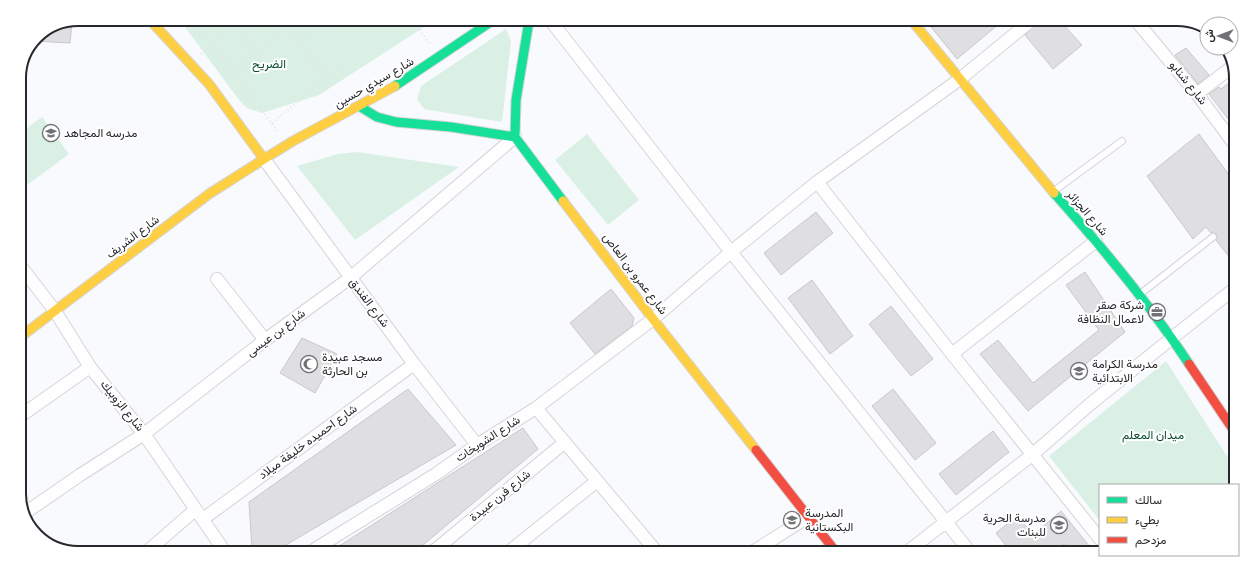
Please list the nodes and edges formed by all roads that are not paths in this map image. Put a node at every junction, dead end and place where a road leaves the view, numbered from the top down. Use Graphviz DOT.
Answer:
graph roads {
  1 [pos="156,26"];
  2 [pos="485,26"];
  3 [pos="528,26"];
  4 [pos="555,26"];
  5 [pos="916,26"];
  6 [pos="1024,26"];
  7 [pos="1140,26"];
  8 [pos="1228,70"];
  9 [pos="960,79"];
  10 [pos="1197,94"];
  11 [pos="359,106"];
  12 [pos="515,137"];
  13 [pos="1229,137"];
  14 [pos="1122,141"];
  15 [pos="264,159"];
  16 [pos="817,182"];
  17 [pos="1053,192"];
  18 [pos="1213,237"];
  19 [pos="1096,241"];
  20 [pos="731,252"];
  21 [pos="26,273"];
  22 [pos="350,278"];
  23 [pos="217,279"];
  24 [pos="1229,293"];
  25 [pos="1138,296"];
  26 [pos="55,311"];
  27 [pos="653,319"];
  28 [pos="26,333"];
  29 [pos="1172,338"];
  30 [pos="265,340"];
  31 [pos="952,354"];
  32 [pos="414,364"];
  33 [pos="90,367"];
  34 [pos="536,408"];
  35 [pos="26,412"];
  36 [pos="1229,424"];
  37 [pos="144,434"];
  38 [pos="566,442"];
  39 [pos="477,445"];
  40 [pos="1032,455"];
  41 [pos="597,481"];
  42 [pos="29,510"];
  43 [pos="199,515"];
  44 [pos="808,517"];
  45 [pos="946,522"];
  46 [pos="1099,538"];
  47 [pos="154,546"];
  48 [pos="221,546"];
  49 [pos="321,546"];
  50 [pos="439,546"];
  51 [pos="515,546"];
  52 [pos="652,546"];
  53 [pos="762,546"];
  54 [pos="831,546"];
  55 [pos="915,546"];
  56 [pos="965,546"];
  1 -- 15 [label="street"];
  2 -- 11 [label="street, شارع سيدي حسين"];
  3 -- 12 [label="street"];
  4 -- 20 [label="street"];
  5 -- 9 [label="street, شارع الجزائر"];
  6 -- 9 [label="street, شارع الشويخات"];
  7 -- 10 [label="street, شارع شنابو"];
  8 -- 10 [label="street"];
  9 -- 16 [label="street, شارع الشويخات"];
  9 -- 17 [label="street, شارع الجزائر"];
  10 -- 13 [label="street, شارع شنابو"];
  11 -- 12 [label="street"];
  11 -- 15 [label="street, شارع سيدي حسين"];
  12 -- 22 [label="street, شارع بن عيسى"];
  12 -- 27 [label="street, شارع عمرو بن العاص"];
  14 -- 17 [label="lane"];
  15 -- 22 [label="street, شارع الفندق"];
  15 -- 26 [label="street, شارع الشريف"];
  16 -- 20 [label="street, شارع الشويخات"];
  16 -- 31 [label="street"];
  17 -- 19 [label="street, شارع الجزائر"];
  18 -- 25 [label="lane"];
  19 -- 25 [label="street, شارع الجزائر"];
  19 -- 31 [label="street"];
  20 -- 27 [label="street, شارع الشويخات"];
  20 -- 45 [label="street"];
  21 -- 26 [label="street, شارع الزوبيك"];
  22 -- 30 [label="street, شارع بن عيسى"];
  22 -- 32 [label="street, شارع الفندق"];
  23 -- 30 [label="street"];
  24 -- 29 [label="street"];
  25 -- 29 [label="street, شارع الجزائر"];
  26 -- 28 [label="street, شارع الشريف"];
  26 -- 33 [label="street, شارع الزوبيك"];
  27 -- 34 [label="street, شارع الشويخات"];
  27 -- 44 [label="street, شارع عمرو بن العاص"];
  29 -- 36 [label="street, شارع الجزائر"];
  29 -- 40 [label="street"];
  30 -- 37 [label="street, شارع بن عيسى"];
  31 -- 40 [label="street"];
  32 -- 39 [label="street, شارع الفندق"];
  32 -- 43 [label="street, شارع احميده خليفة ميلاد"];
  33 -- 35 [label="street"];
  33 -- 37 [label="street, شارع الزوبيك"];
  34 -- 38 [label="street"];
  34 -- 39 [label="street, شارع الشويخات"];
  37 -- 42 [label="street, شارع بن عيسى"];
  37 -- 43 [label="street, شارع الزوبيك"];
  38 -- 41 [label="street"];
  38 -- 50 [label="street, شارع فرن عبيدة"];
  39 -- 49 [label="street, شارع الشويخات"];
  40 -- 45 [label="street"];
  40 -- 46 [label="street"];
  41 -- 51 [label="street"];
  41 -- 52 [label="street"];
  43 -- 47 [label="street, شارع احميده خليفة ميلاد"];
  43 -- 48 [label="street, شارع الزوبيك"];
  44 -- 53 [label="street"];
  44 -- 54 [label="street, شارع عمرو بن العاص"];
  45 -- 55 [label="street"];
  45 -- 56 [label="street"];
}
